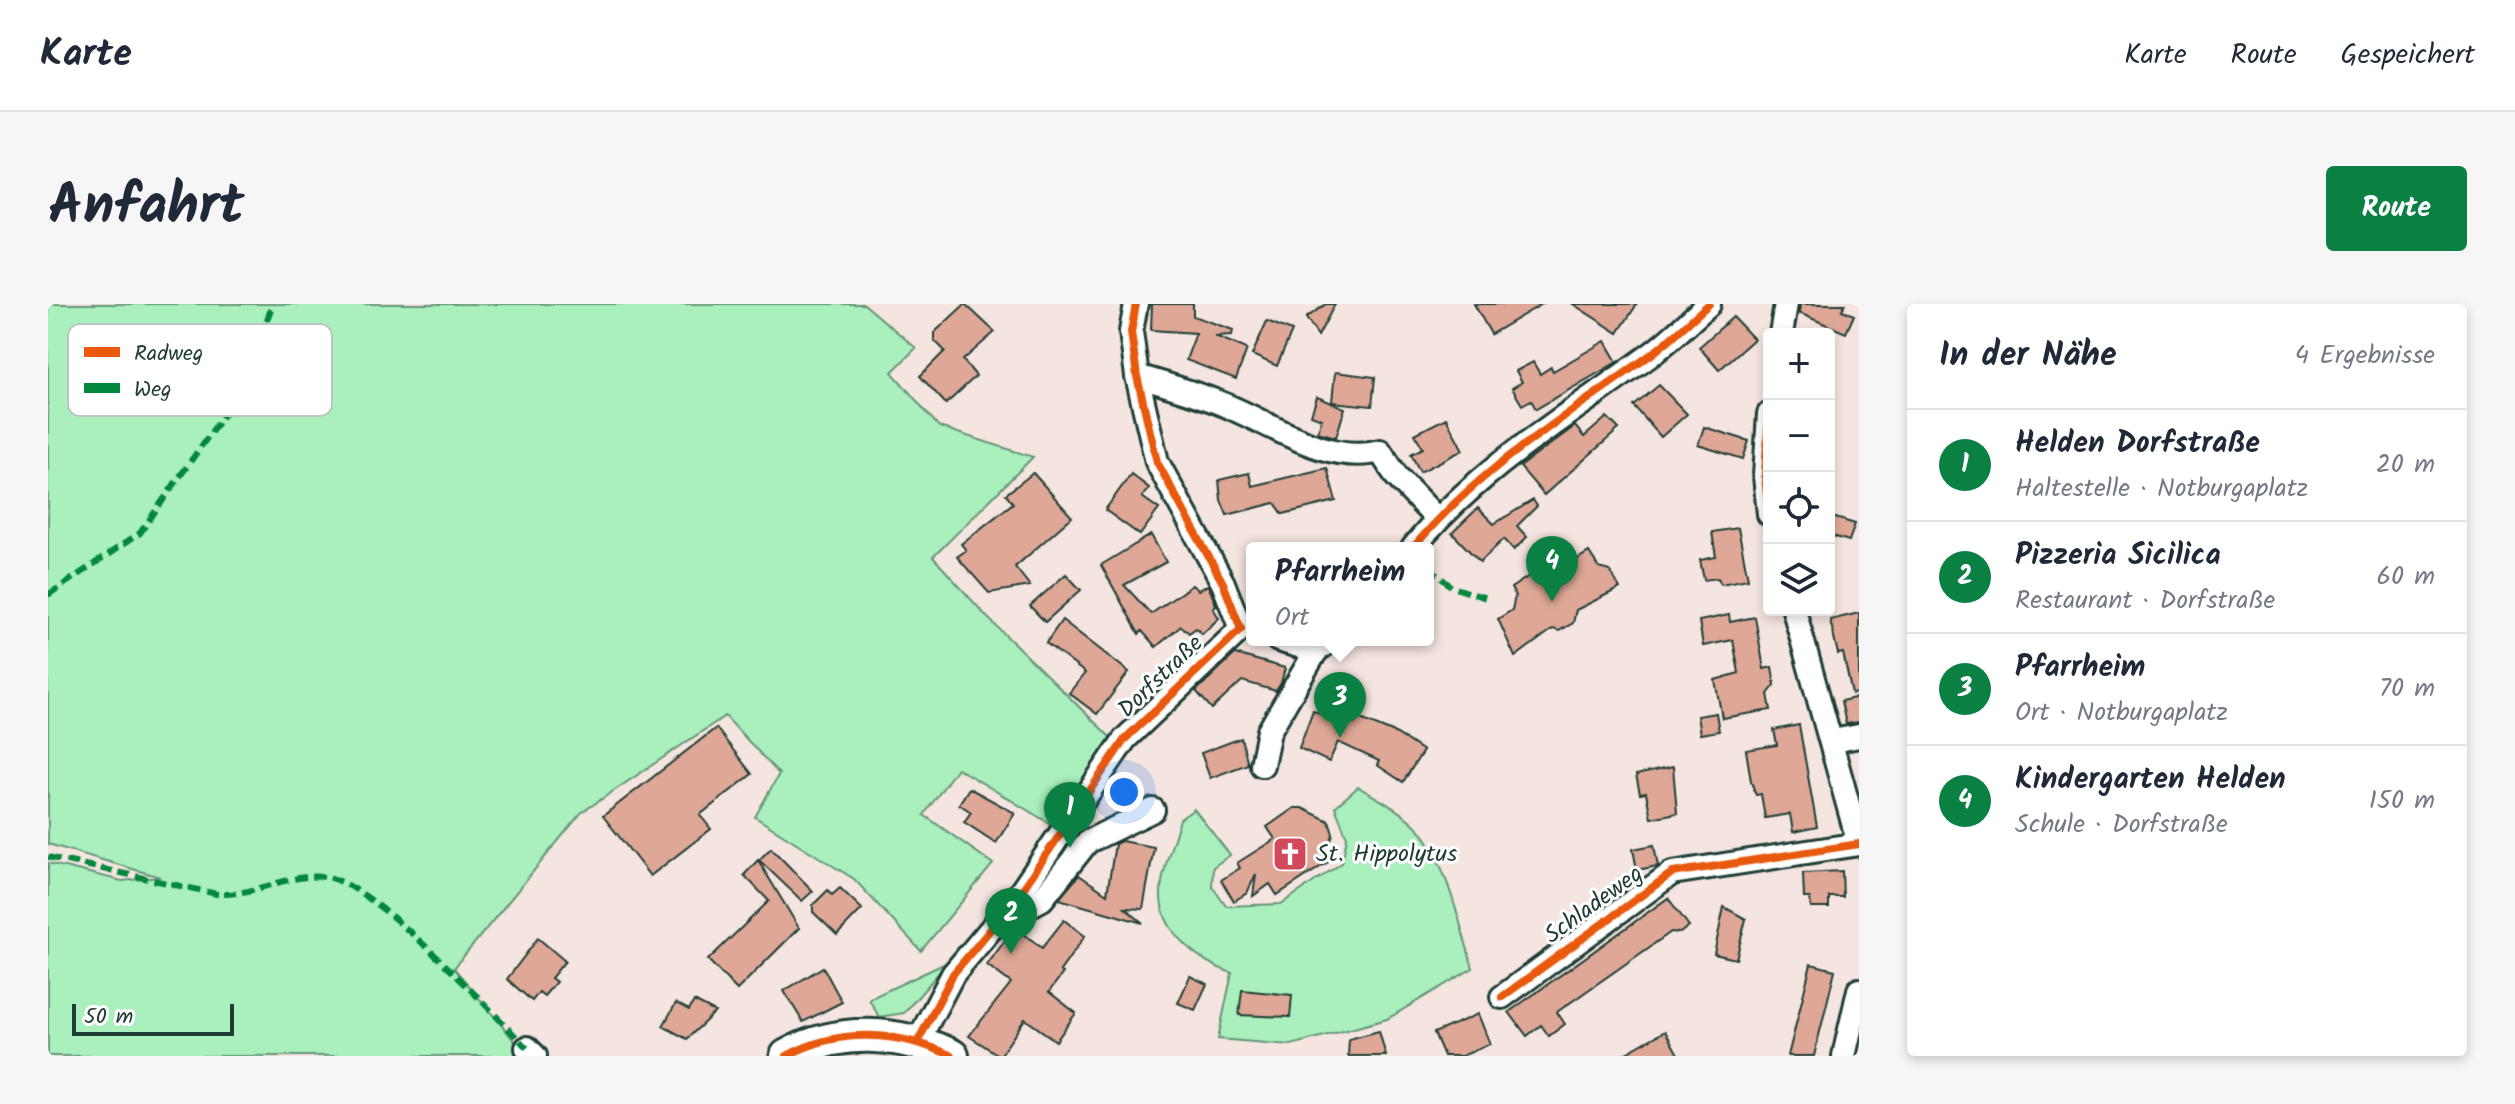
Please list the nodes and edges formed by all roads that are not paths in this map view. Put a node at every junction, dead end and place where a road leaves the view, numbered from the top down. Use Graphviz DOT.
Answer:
graph roads {
  1 [pos="1136,304"];
  2 [pos="1709,304"];
  3 [pos="1786,304"];
  4 [pos="1782,328"];
  5 [pos="1137,376"];
  6 [pos="1437,519"];
  7 [pos="1418,542"];
  8 [pos="1796,616"];
  9 [pos="1246,631"];
  10 [pos="1323,646"];
  11 [pos="1859,736"];
  12 [pos="1833,741"];
  13 [pos="1262,765"];
  14 [pos="1153,810"];
  15 [pos="1859,844"];
  16 [pos="1016,899"];
  17 [pos="1859,990"];
  18 [pos="1502,997"];
  19 [pos="917,1043"];
  20 [pos="787,1056"];
  21 [pos="952,1056"];
  22 [pos="1844,1056"];
  1 -- 5 [label="street"];
  2 -- 6 [label="street"];
  3 -- 4 [label="street"];
  5 -- 6 [label="street"];
  5 -- 9 [label="street"];
  6 -- 7 [label="street"];
  8 -- 12 [label="street"];
  9 -- 16 [label="street, Dorfstraße"];
  10 -- 13 [label="street"];
  11 -- 12 [label="street"];
  12 -- 15 [label="street"];
  14 -- 16 [label="street"];
  15 -- 18 [label="street, Schladeweg"];
  16 -- 19 [label="street, Dorfstraße"];
  17 -- 22 [label="street"];
  19 -- 20 [label="main road"];
  19 -- 21 [label="main road"];
}
